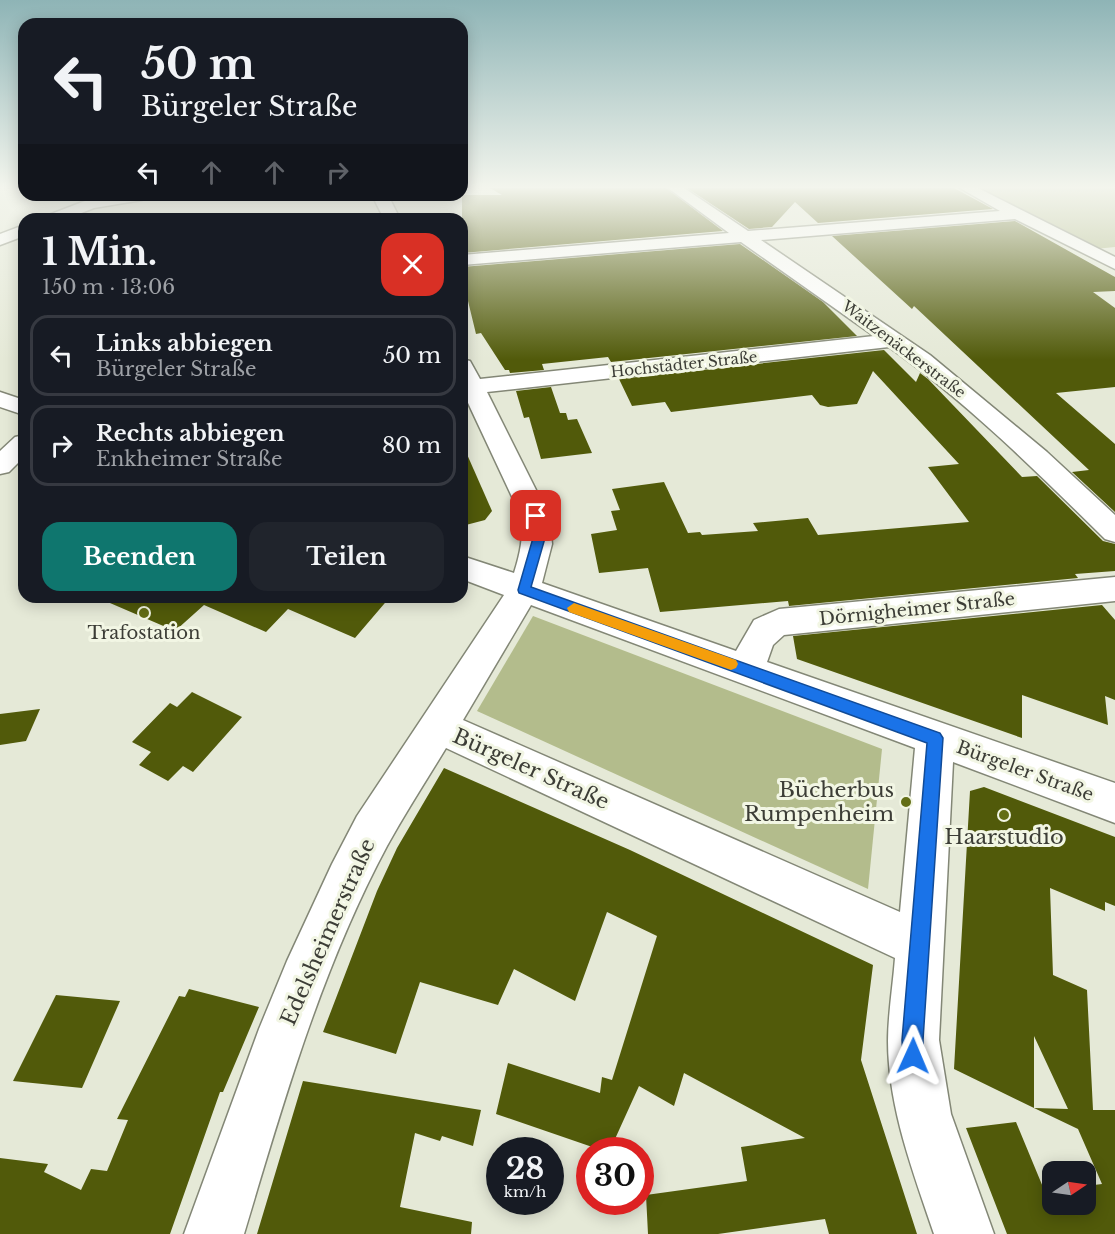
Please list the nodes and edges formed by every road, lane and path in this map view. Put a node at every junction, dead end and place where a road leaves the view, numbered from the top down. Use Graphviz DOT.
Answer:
graph roads {
  1 [pos="642,246"];
  2 [pos="761,246"];
  3 [pos="1080,246"];
  4 [pos="468,260"];
  5 [pos="1115,264"];
  6 [pos="896,340"];
  7 [pos="468,376"];
  8 [pos="468,378"];
  9 [pos="0,399"];
  10 [pos="18,406"];
  11 [pos="18,450"];
  12 [pos="0,466"];
  13 [pos="1115,532"];
  14 [pos="468,569"];
  15 [pos="1115,589"];
  16 [pos="524,590"];
  17 [pos="747,669"];
  18 [pos="437,726"];
  19 [pos="935,738"];
  20 [pos="1115,803"];
  21 [pos="920,945"];
  22 [pos="214,1234"];
  23 [pos="964,1234"];
  1 -- 4 [label="street"];
  2 -- 6 [label="street, Waitzenäckerstraße"];
  3 -- 5 [label="street"];
  6 -- 7 [label="street, Hochstädter Straße"];
  6 -- 13 [label="street, Waitzenäckerstraße"];
  8 -- 16 [label="street, Edelsheimerstraße"];
  9 -- 10 [label="street"];
  11 -- 12 [label="street"];
  14 -- 16 [label="street, Bürgeler Straße"];
  15 -- 17 [label="street, Dörnigheimer Straße"];
  16 -- 17 [label="street, Bürgeler Straße"];
  16 -- 18 [label="street, Edelsheimerstraße"];
  17 -- 19 [label="street, Bürgeler Straße"];
  18 -- 21 [label="street, Bürgeler Straße"];
  18 -- 22 [label="street, Edelsheimerstraße"];
  19 -- 20 [label="street, Bürgeler Straße"];
  19 -- 21 [label="street"];
  21 -- 23 [label="street"];
}
